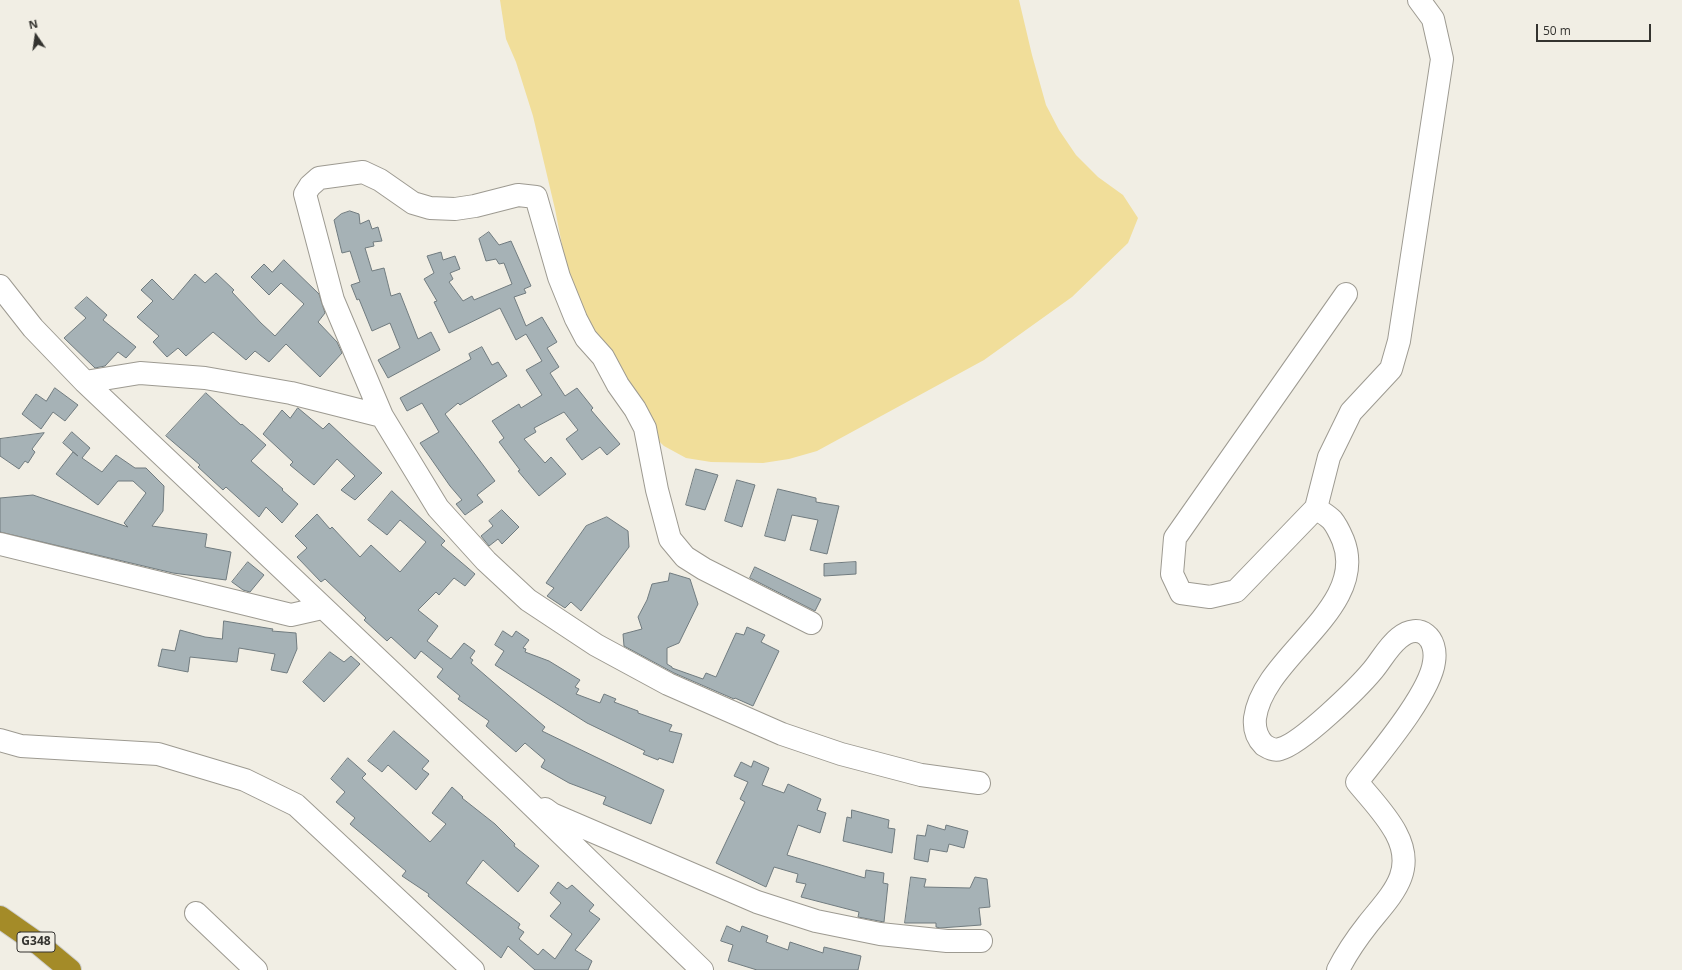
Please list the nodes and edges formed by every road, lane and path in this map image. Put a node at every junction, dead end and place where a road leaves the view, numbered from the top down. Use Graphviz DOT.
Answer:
graph roads {
  1 [pos="1419,0"];
  2 [pos="0,286"];
  3 [pos="1346,294"];
  4 [pos="85,382"];
  5 [pos="382,416"];
  6 [pos="1316,508"];
  7 [pos="0,544"];
  8 [pos="322,608"];
  9 [pos="811,623"];
  10 [pos="0,740"];
  11 [pos="979,783"];
  12 [pos="514,788"];
  13 [pos="196,913"];
  14 [pos="0,917"];
  15 [pos="981,941"];
  16 [pos="70,970"];
  17 [pos="256,970"];
  18 [pos="473,970"];
  19 [pos="702,970"];
  20 [pos="1338,970"];
  1 -- 6 [label="street"];
  2 -- 4 [label="street"];
  3 -- 6 [label="street"];
  4 -- 5 [label="street"];
  4 -- 8 [label="street"];
  5 -- 9 [label="street"];
  5 -- 11 [label="street"];
  6 -- 20 [label="street"];
  7 -- 8 [label="street"];
  8 -- 12 [label="street"];
  10 -- 18 [label="street"];
  12 -- 15 [label="street"];
  12 -- 19 [label="street"];
  13 -- 17 [label="street"];
  14 -- 16 [label="highway, G348"];
}
